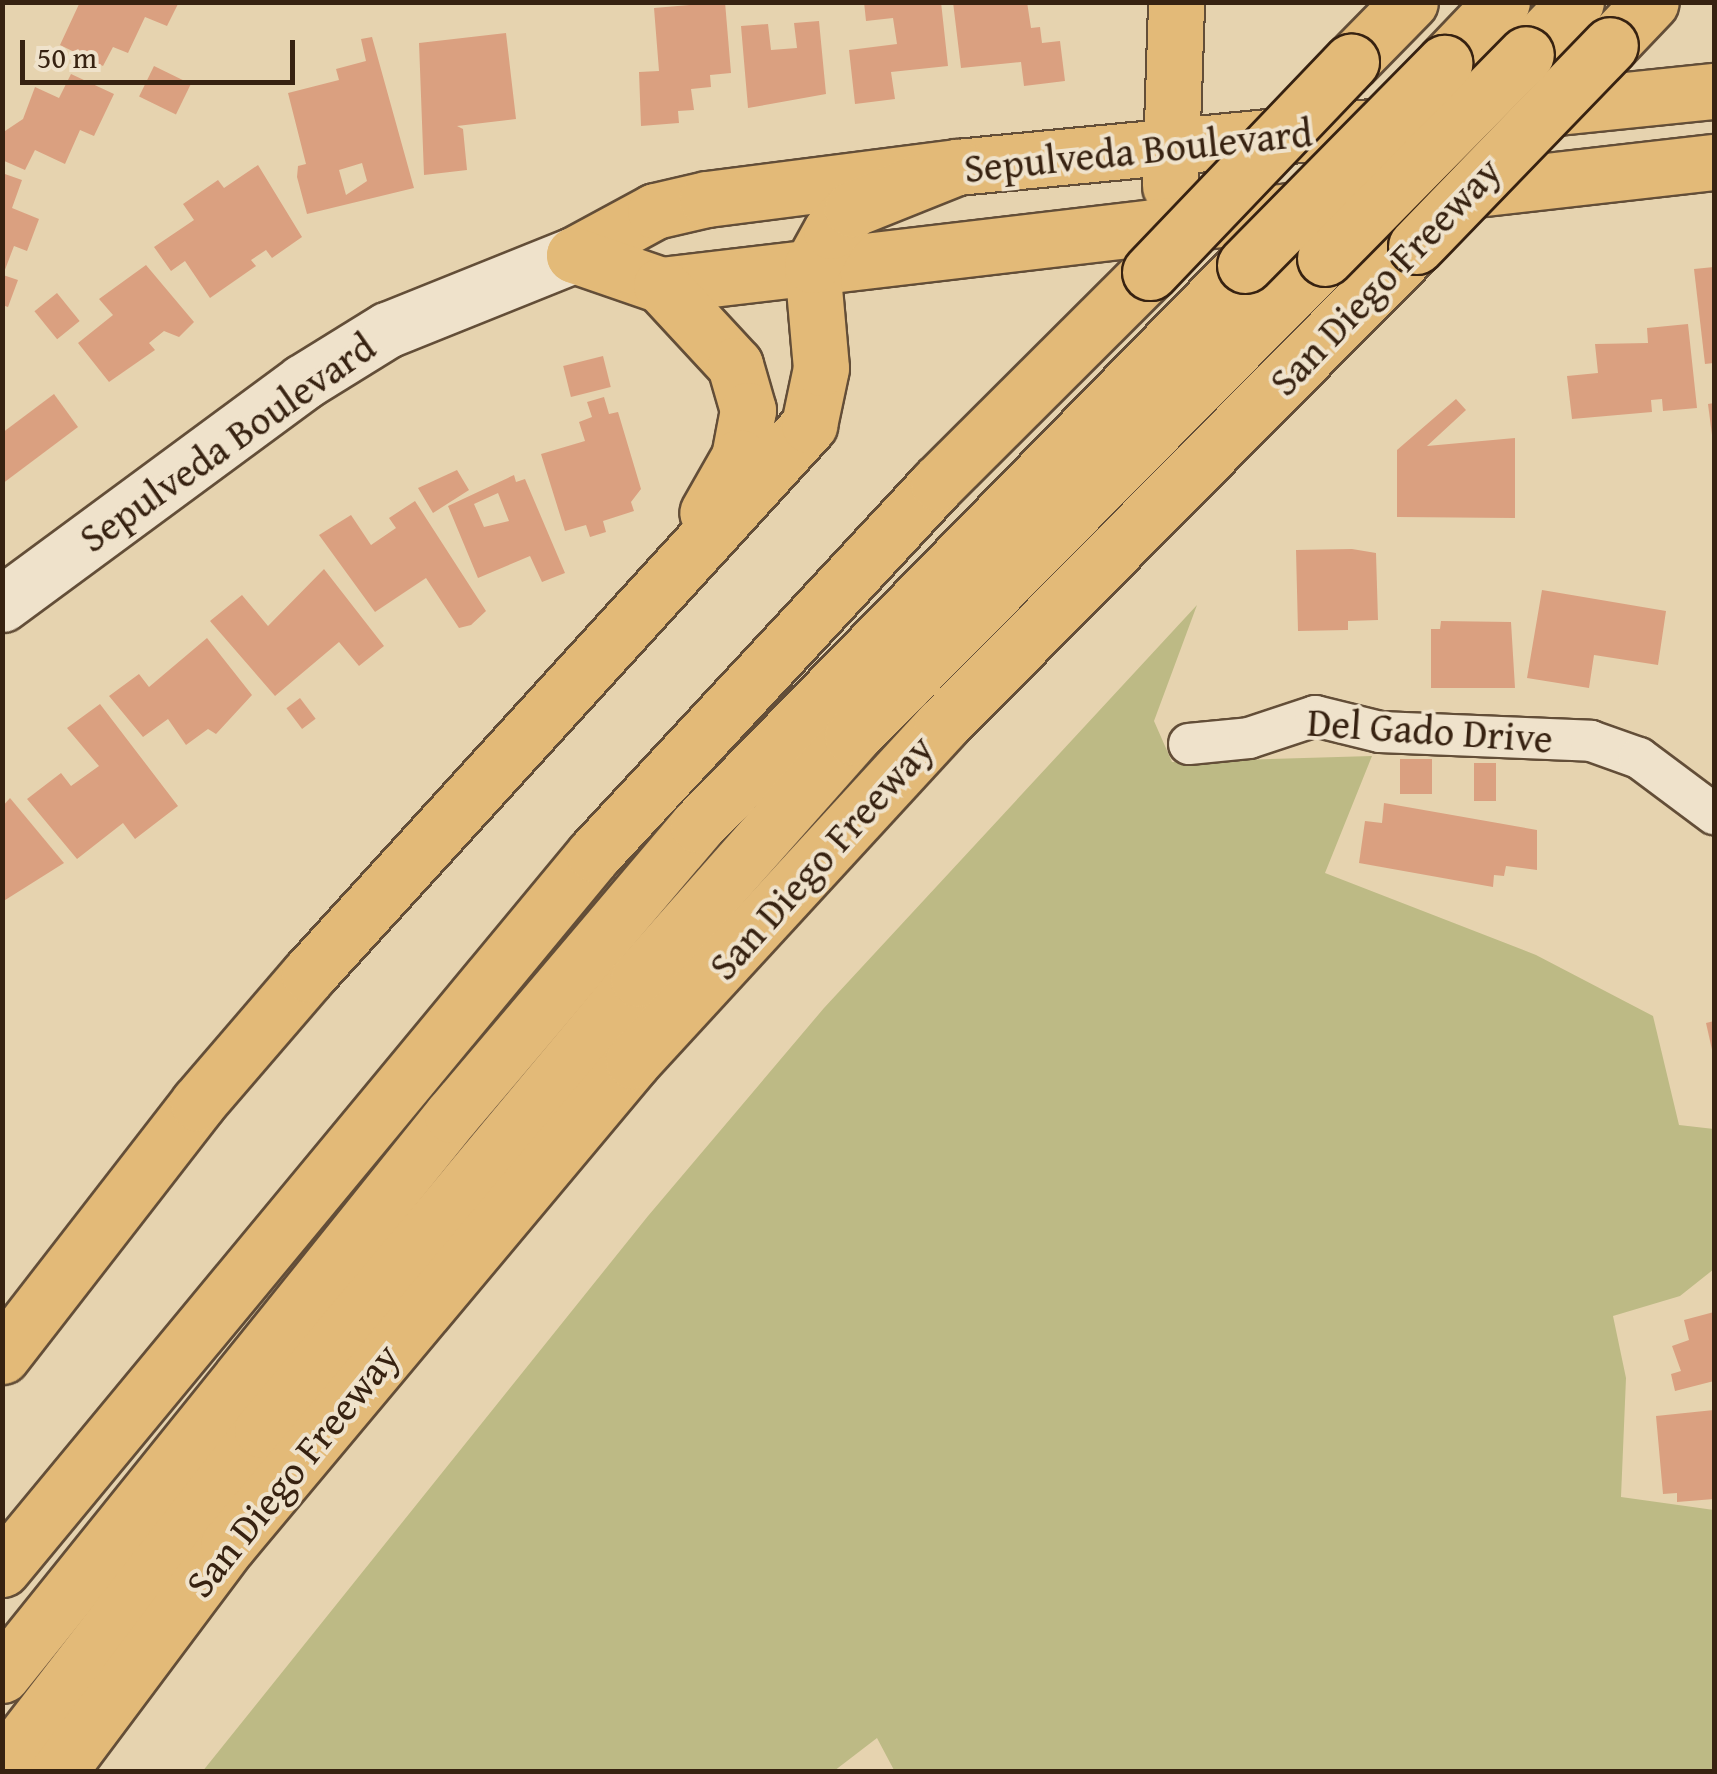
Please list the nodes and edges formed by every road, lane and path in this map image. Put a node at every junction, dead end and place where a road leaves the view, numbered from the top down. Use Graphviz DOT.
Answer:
graph roads {
  1 [pos="1176,2"];
  2 [pos="1410,2"];
  3 [pos="1502,2"];
  4 [pos="1576,2"];
  5 [pos="1650,2"];
  6 [pos="1714,91"];
  7 [pos="1170,148"];
  8 [pos="1714,162"];
  9 [pos="957,167"];
  10 [pos="1160,248"];
  11 [pos="574,255"];
  12 [pos="812,264"];
  13 [pos="661,285"];
  14 [pos="676,568"];
  15 [pos="2,604"];
  16 [pos="1188,744"];
  17 [pos="1714,814"];
  18 [pos="2,1356"];
  19 [pos="2,1569"];
  20 [pos="2,1675"];
  21 [pos="2,1767"];
  22 [pos="58,1772"];
  1 -- 7 [label="main road"];
  2 -- 10 [label="main road, bridge"];
  3 -- 20 [label="main road, bridge"];
  4 -- 21 [label="main road, bridge"];
  5 -- 22 [label="main road, San Diego Freeway, bridge"];
  6 -- 7 [label="main road, Sepulveda Boulevard"];
  7 -- 9 [label="main road, Sepulveda Boulevard"];
  7 -- 10 [label="main road"];
  8 -- 10 [label="main road, Sepulveda Boulevard"];
  9 -- 11 [label="main road, Sepulveda Boulevard"];
  9 -- 12 [label="main road"];
  10 -- 12 [label="main road, Sepulveda Boulevard"];
  10 -- 19 [label="main road"];
  11 -- 13 [label="main road, Sepulveda Boulevard"];
  11 -- 15 [label="main road, Sepulveda Boulevard"];
  12 -- 13 [label="main road, Sepulveda Boulevard"];
  12 -- 14 [label="main road"];
  13 -- 14 [label="main road"];
  14 -- 18 [label="main road"];
  16 -- 17 [label="street, Del Gado Drive"];
}
